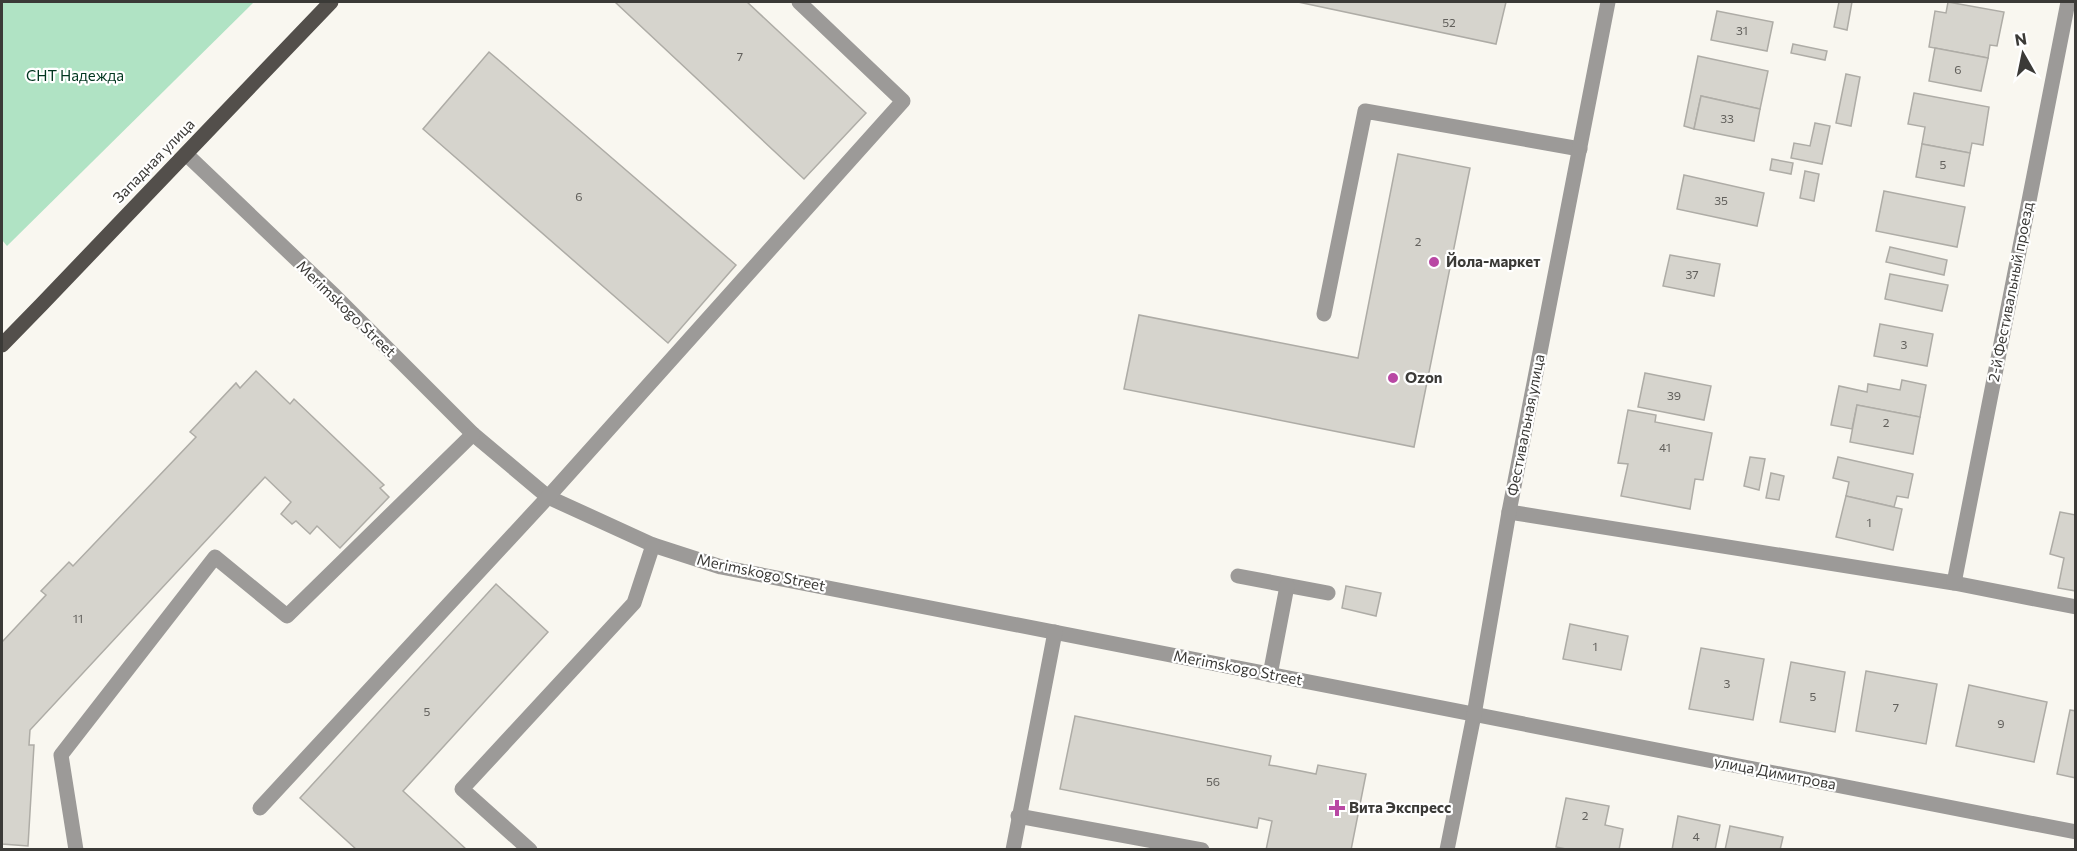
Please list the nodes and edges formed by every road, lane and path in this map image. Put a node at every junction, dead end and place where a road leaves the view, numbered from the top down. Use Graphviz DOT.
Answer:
graph roads {
  1 [pos="331,2"];
  2 [pos="799,2"];
  3 [pos="1608,2"];
  4 [pos="2067,2"];
  5 [pos="1580,149"];
  6 [pos="186,154"];
  7 [pos="1324,314"];
  8 [pos="2,345"];
  9 [pos="473,434"];
  10 [pos="548,497"];
  11 [pos="1509,512"];
  12 [pos="654,545"];
  13 [pos="1238,576"];
  14 [pos="1954,583"];
  15 [pos="1287,586"];
  16 [pos="1328,593"];
  17 [pos="2076,607"];
  18 [pos="1055,632"];
  19 [pos="1270,675"];
  20 [pos="1474,715"];
  21 [pos="260,808"];
  22 [pos="1018,816"];
  23 [pos="2076,832"];
  24 [pos="76,849"];
  25 [pos="530,849"];
  26 [pos="1013,849"];
  27 [pos="1202,849"];
  28 [pos="1447,849"];
  1 -- 6 [label="main road, Западная улица"];
  2 -- 10 [label="street"];
  3 -- 5 [label="street, Фестивальная улица"];
  4 -- 14 [label="street, 2-й Фестивальный проезд"];
  5 -- 7 [label="street"];
  5 -- 11 [label="street, Фестивальная улица"];
  6 -- 8 [label="main road, Западная улица"];
  6 -- 9 [label="street, Merimskogo Street"];
  9 -- 10 [label="street, Merimskogo Street"];
  9 -- 24 [label="street"];
  10 -- 12 [label="street, Merimskogo Street"];
  10 -- 21 [label="street"];
  11 -- 14 [label="street"];
  11 -- 20 [label="street, Фестивальная улица"];
  12 -- 18 [label="street, Merimskogo Street"];
  12 -- 25 [label="street"];
  13 -- 15 [label="street"];
  14 -- 17 [label="street"];
  15 -- 16 [label="street"];
  15 -- 19 [label="street"];
  18 -- 19 [label="street, Merimskogo Street"];
  18 -- 22 [label="street"];
  19 -- 20 [label="street, Merimskogo Street"];
  20 -- 23 [label="street, улица Димитрова"];
  20 -- 28 [label="street, Фестивальная улица"];
  22 -- 26 [label="street"];
  22 -- 27 [label="street"];
}
